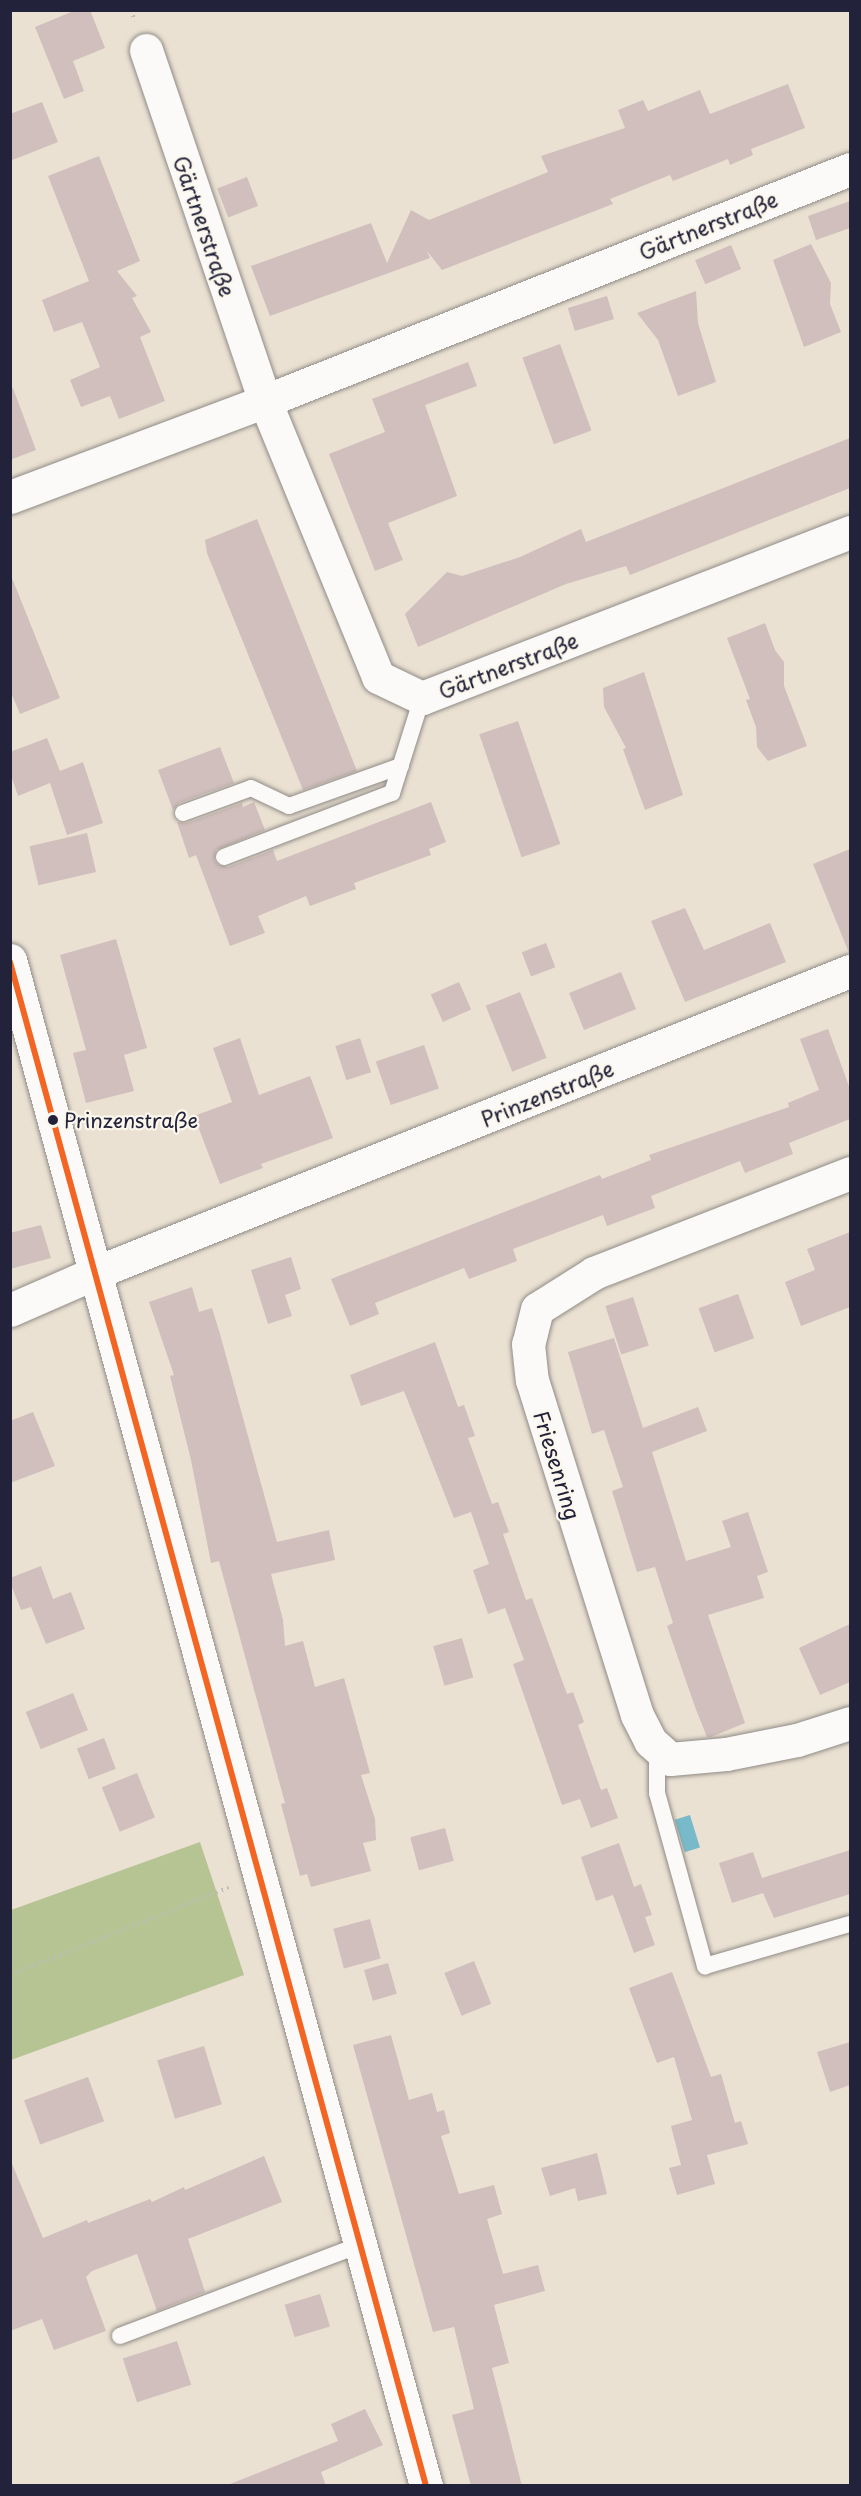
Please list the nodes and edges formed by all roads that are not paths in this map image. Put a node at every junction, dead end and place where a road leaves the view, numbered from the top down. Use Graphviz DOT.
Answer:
graph roads {
  1 [pos="146,50"];
  2 [pos="850,169"];
  3 [pos="265,401"];
  4 [pos="10,497"];
  5 [pos="850,532"];
  6 [pos="422,698"];
  7 [pos="401,766"];
  8 [pos="183,813"];
  9 [pos="224,857"];
  10 [pos="10,960"];
  11 [pos="850,971"];
  12 [pos="850,1173"];
  13 [pos="97,1272"];
  14 [pos="10,1310"];
  15 [pos="850,1723"];
  16 [pos="657,1748"];
  17 [pos="850,1924"];
  18 [pos="359,2245"];
  19 [pos="120,2336"];
  20 [pos="426,2486"];
  1 -- 3 [label="street, Gärtnerstraße"];
  2 -- 3 [label="street, Gärtnerstraße"];
  3 -- 4 [label="street, Gärtnerstraße"];
  3 -- 6 [label="street, Gärtnerstraße"];
  5 -- 6 [label="street, Gärtnerstraße"];
  6 -- 7 [label="lane"];
  7 -- 8 [label="lane"];
  7 -- 9 [label="lane"];
  10 -- 13 [label="street"];
  11 -- 13 [label="street, Prinzenstraße"];
  12 -- 16 [label="street, Friesenring"];
  13 -- 14 [label="street, Prinzenstraße"];
  13 -- 18 [label="street"];
  15 -- 16 [label="street"];
  16 -- 17 [label="lane"];
  18 -- 19 [label="lane"];
  18 -- 20 [label="street"];
}
